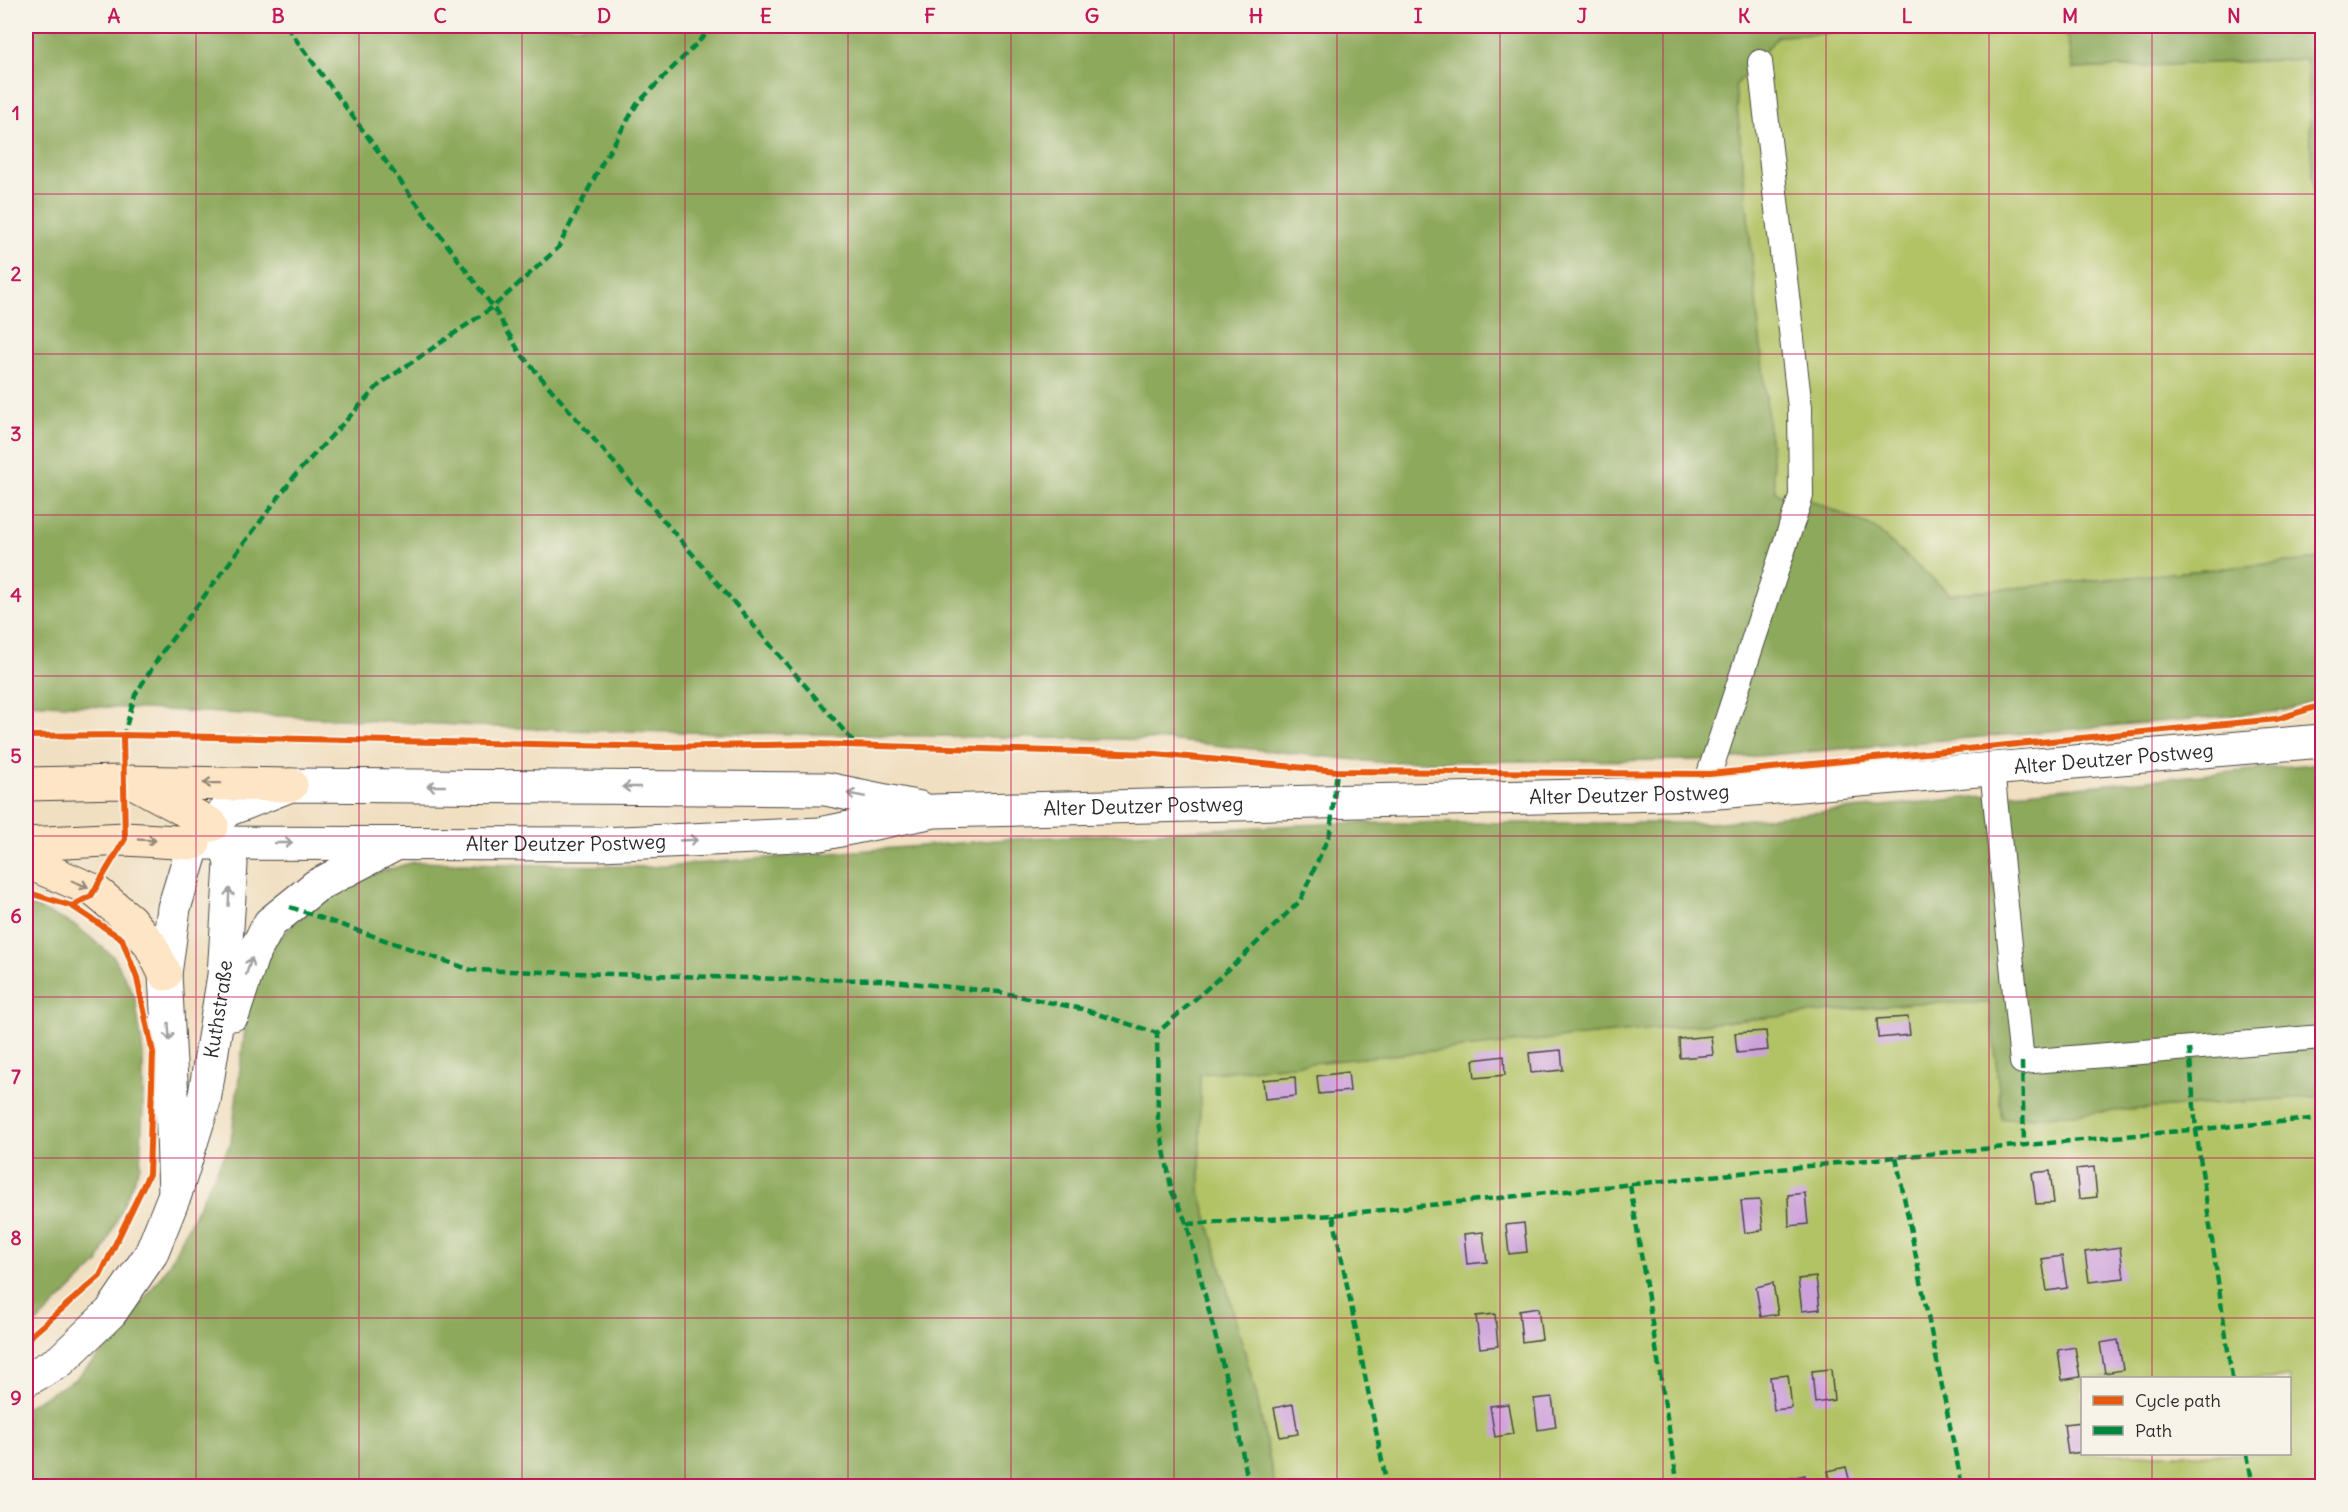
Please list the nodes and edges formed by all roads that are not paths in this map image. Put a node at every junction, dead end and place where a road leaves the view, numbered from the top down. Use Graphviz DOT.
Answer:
graph roads {
  1 [pos="1760,62"];
  2 [pos="2322,741"];
  3 [pos="1992,769"];
  4 [pos="132,782"];
  5 [pos="26,784"];
  6 [pos="291,785"];
  7 [pos="1706,793"];
  8 [pos="934,811"];
  9 [pos="211,837"];
  10 [pos="26,844"];
  11 [pos="397,844"];
  12 [pos="26,865"];
  13 [pos="165,974"];
  14 [pos="2322,1037"];
  15 [pos="204,1101"];
  16 [pos="175,1194"];
  17 [pos="26,1380"];
  1 -- 7 [label="lane"];
  2 -- 3 [label="street, Alter Deutzer Postweg"];
  3 -- 7 [label="street, Alter Deutzer Postweg"];
  3 -- 14 [label="lane"];
  4 -- 5 [label="main road"];
  6 -- 4 [label="main road, one-way"];
  4 -- 9 [label="main road"];
  8 -- 6 [label="street, Alter Deutzer Postweg, one-way"];
  6 -- 9 [label="street"];
  7 -- 8 [label="street, Alter Deutzer Postweg"];
  11 -- 8 [label="street, Alter Deutzer Postweg, one-way"];
  10 -- 9 [label="main road, one-way"];
  9 -- 11 [label="street, Alter Deutzer Postweg, one-way"];
  9 -- 13 [label="street, Kuthstraße"];
  15 -- 9 [label="street, Kuthstraße, one-way"];
  15 -- 11 [label="street, one-way"];
  12 -- 13 [label="main road, one-way"];
  13 -- 16 [label="street, Kuthstraße, one-way"];
  15 -- 16 [label="street, Kuthstraße"];
  16 -- 17 [label="street, Kuthstraße"];
}
